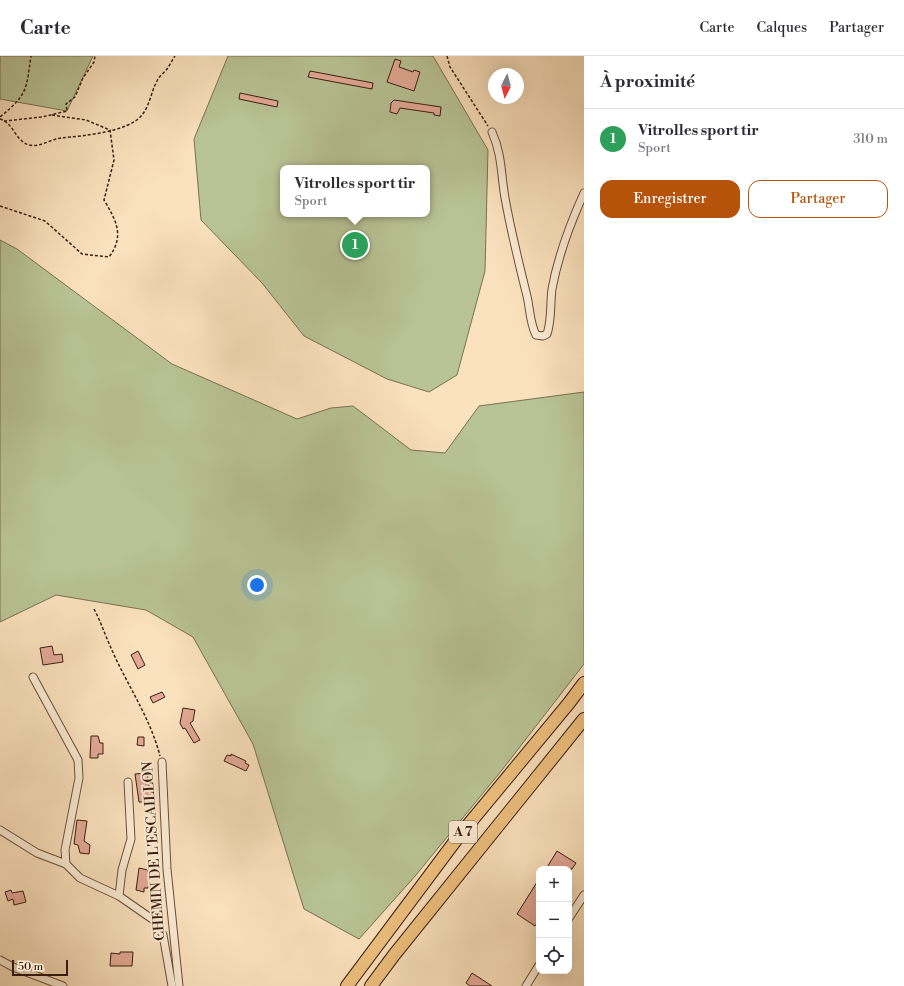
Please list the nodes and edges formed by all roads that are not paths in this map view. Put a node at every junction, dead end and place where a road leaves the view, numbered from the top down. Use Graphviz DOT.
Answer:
graph roads {
  1 [pos="492,132"];
  2 [pos="584,193"];
  3 [pos="33,677"];
  4 [pos="584,683"];
  5 [pos="584,719"];
  6 [pos="162,762"];
  7 [pos="128,782"];
  8 [pos="0,830"];
  9 [pos="66,864"];
  10 [pos="584,895"];
  11 [pos="119,896"];
  12 [pos="572,913"];
  13 [pos="1,961"];
  14 [pos="536,970"];
  15 [pos="64,986"];
  16 [pos="172,986"];
  17 [pos="179,986"];
  18 [pos="347,986"];
  19 [pos="371,986"];
  20 [pos="526,986"];
  1 -- 2 [label="street"];
  3 -- 9 [label="street"];
  4 -- 18 [label="highway, A 7"];
  5 -- 19 [label="highway, A 7"];
  6 -- 17 [label="street, CHEMIN DE L'ESCAILLON"];
  7 -- 11 [label="street"];
  8 -- 9 [label="street"];
  9 -- 11 [label="street"];
  10 -- 12 [label="street"];
  11 -- 16 [label="street"];
  13 -- 15 [label="street"];
  14 -- 20 [label="street"];
}
